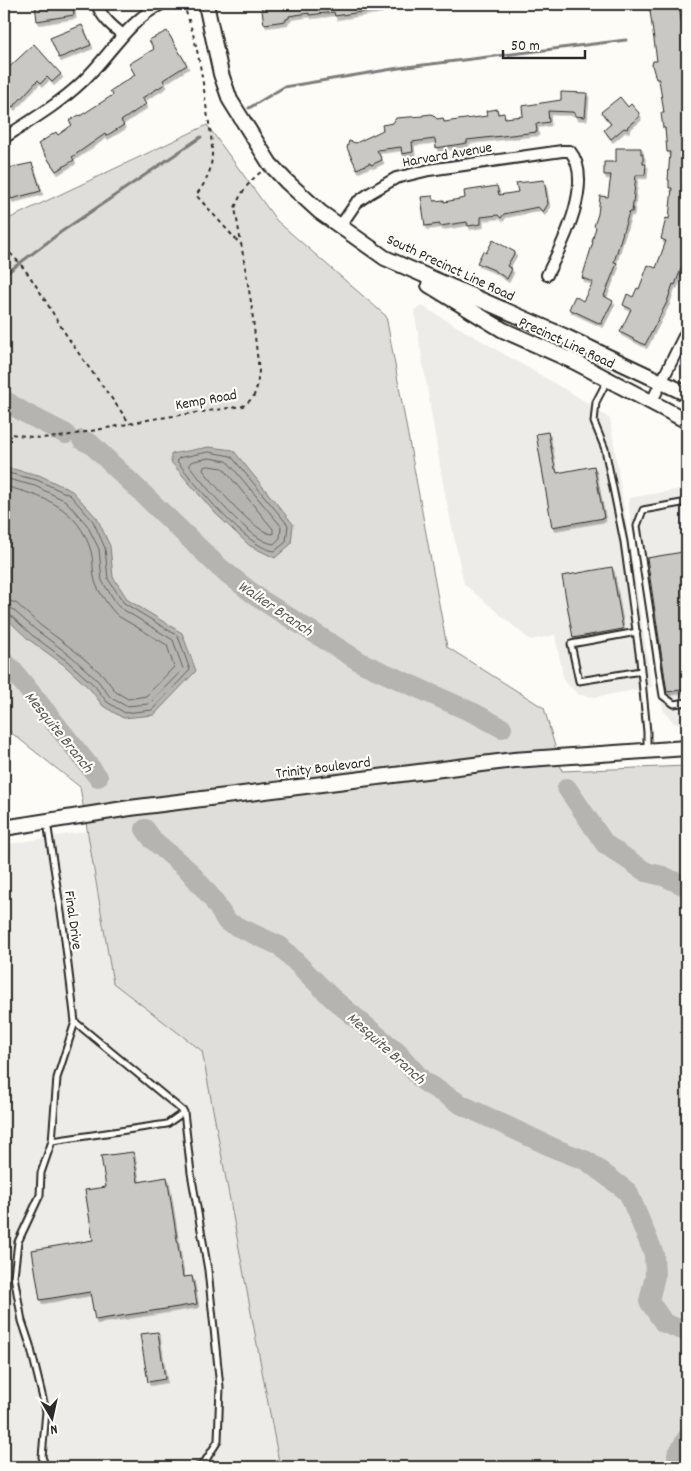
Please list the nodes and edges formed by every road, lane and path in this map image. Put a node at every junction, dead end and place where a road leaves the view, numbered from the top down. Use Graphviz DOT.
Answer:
graph roads {
  1 [pos="97,4"];
  2 [pos="162,4"];
  3 [pos="183,4"];
  4 [pos="206,4"];
  5 [pos="123,36"];
  6 [pos="4,134"];
  7 [pos="270,164"];
  8 [pos="340,225"];
  9 [pos="242,245"];
  10 [pos="4,248"];
  11 [pos="385,258"];
  12 [pos="547,275"];
  13 [pos="687,330"];
  14 [pos="608,379"];
  15 [pos="661,380"];
  16 [pos="687,394"];
  17 [pos="652,401"];
  18 [pos="687,421"];
  19 [pos="130,424"];
  20 [pos="4,434"];
  21 [pos="687,502"];
  22 [pos="637,632"];
  23 [pos="641,671"];
  24 [pos="687,702"];
  25 [pos="687,744"];
  26 [pos="687,748"];
  27 [pos="647,750"];
  28 [pos="47,821"];
  29 [pos="4,828"];
  30 [pos="75,1022"];
  31 [pos="184,1112"];
  32 [pos="52,1141"];
  33 [pos="46,1467"];
  34 [pos="197,1467"];
  1 -- 5 [label="street"];
  2 -- 5 [label="street"];
  3 -- 9 [label="path"];
  4 -- 7 [label="main road, South Precinct Line Road"];
  5 -- 6 [label="street"];
  7 -- 8 [label="main road, South Precinct Line Road"];
  7 -- 9 [label="path, Kemp Road"];
  8 -- 11 [label="main road, South Precinct Line Road"];
  8 -- 12 [label="street, Harvard Avenue"];
  9 -- 19 [label="path, Kemp Road"];
  10 -- 19 [label="path"];
  11 -- 14 [label="main road, Precinct Line Road"];
  11 -- 15 [label="main road, South Precinct Line Road"];
  13 -- 15 [label="street"];
  14 -- 17 [label="main road, Precinct Line Road"];
  14 -- 22 [label="lane"];
  15 -- 16 [label="main road, South Precinct Line Road"];
  15 -- 17 [label="street"];
  17 -- 18 [label="main road, Precinct Line Road"];
  19 -- 20 [label="path, Kemp Road"];
  21 -- 24 [label="lane"];
  22 -- 23 [label="lane"];
  22 -- 23 [label="lane"];
  23 -- 27 [label="lane"];
  25 -- 27 [label="main road, Trinity Boulevard"];
  26 -- 27 [label="main road, Trinity Boulevard"];
  27 -- 28 [label="main road, Trinity Boulevard"];
  28 -- 29 [label="main road, Trinity Boulevard"];
  28 -- 30 [label="lane, Final Drive"];
  30 -- 31 [label="lane"];
  30 -- 32 [label="lane"];
  31 -- 32 [label="lane"];
  31 -- 34 [label="lane"];
  32 -- 33 [label="lane"];
}
